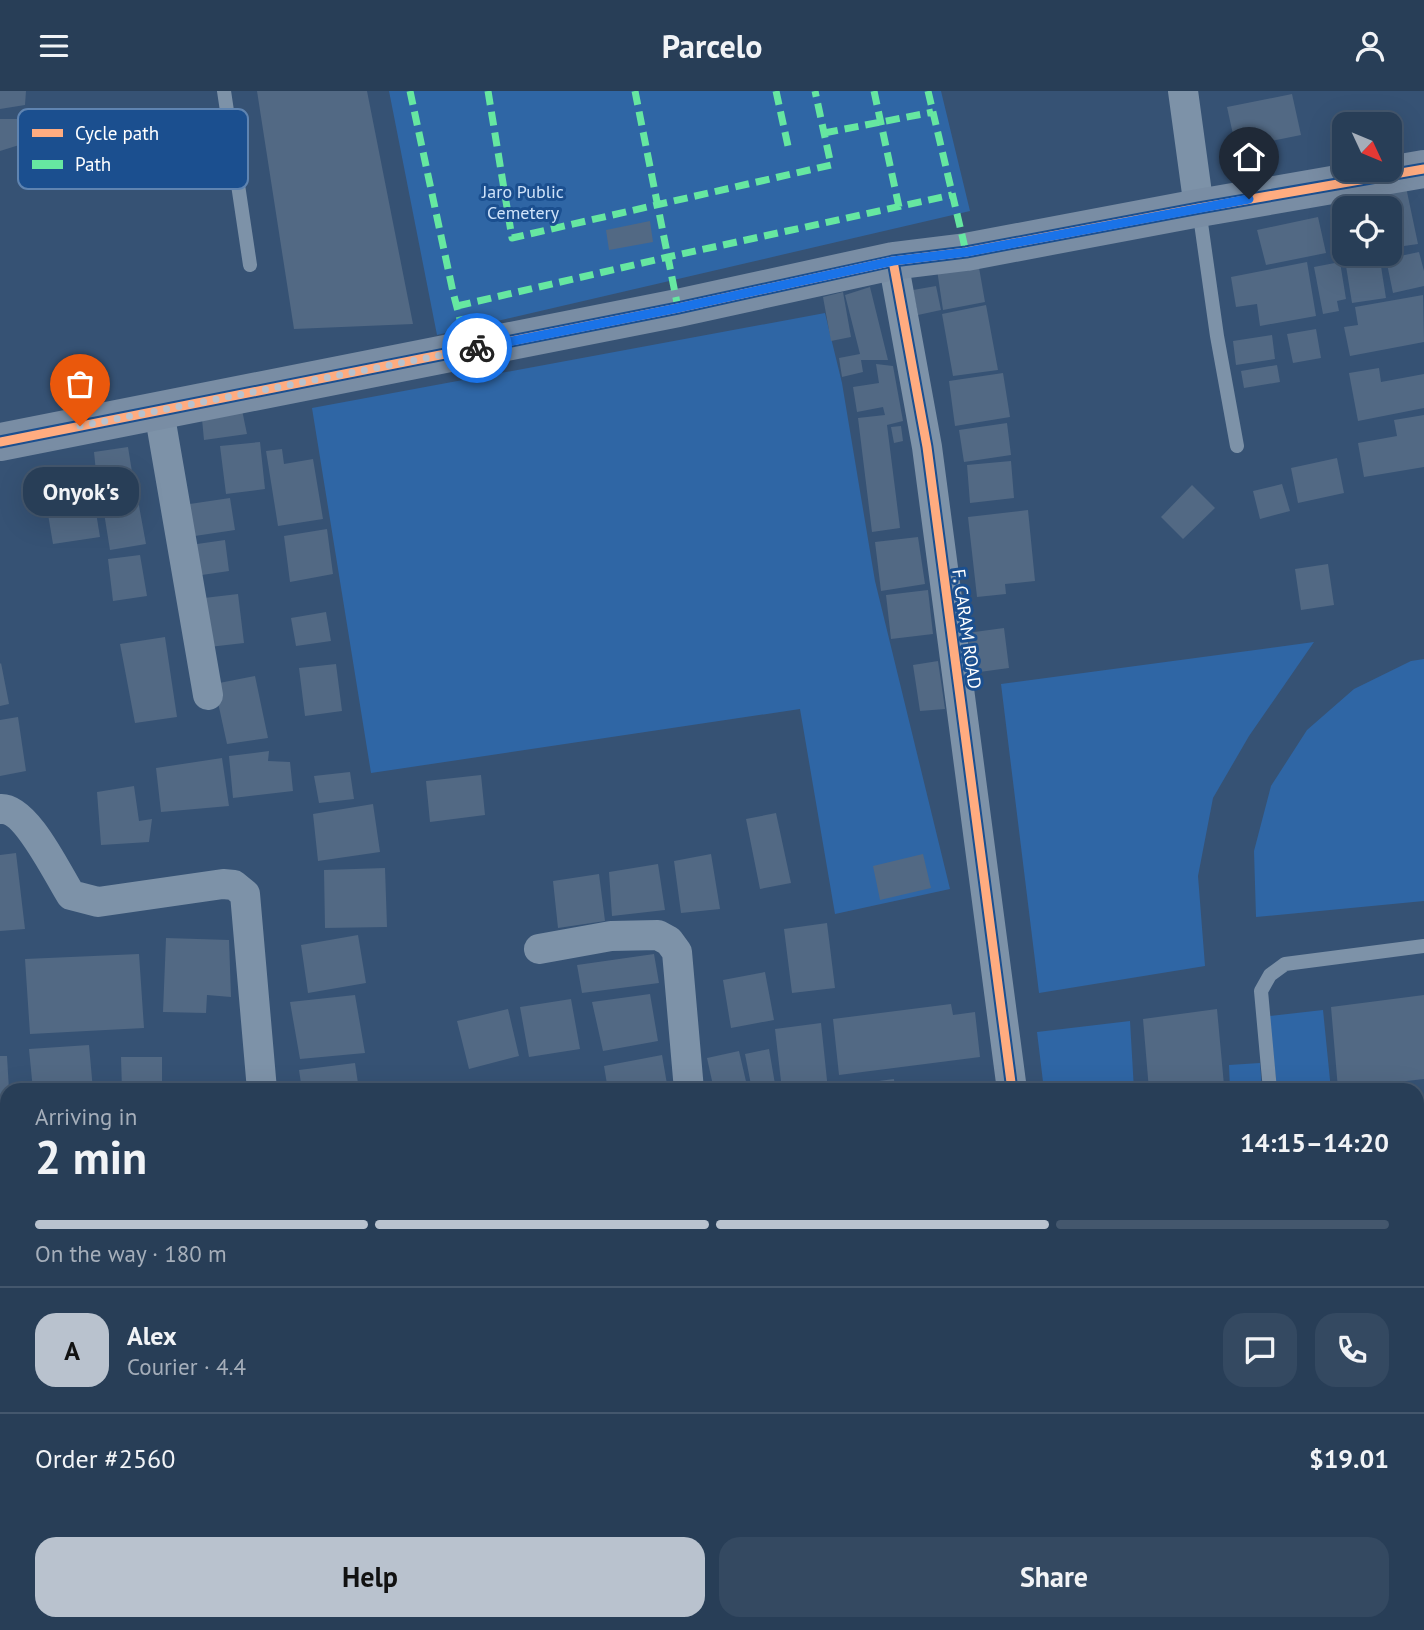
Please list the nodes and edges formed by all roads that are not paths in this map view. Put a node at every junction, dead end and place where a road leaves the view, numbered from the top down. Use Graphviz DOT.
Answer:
graph roads {
  1 [pos="223,91"];
  2 [pos="1184,91"];
  3 [pos="226,109"];
  4 [pos="1424,169"];
  5 [pos="238,189"];
  6 [pos="1199,208"];
  7 [pos="893,261"];
  8 [pos="250,265"];
  9 [pos="159,411"];
  10 [pos="0,442"];
  11 [pos="1237,446"];
  12 [pos="208,695"];
  13 [pos="0,809"];
  14 [pos="1424,946"];
  15 [pos="539,949"];
  16 [pos="261,1083"];
  17 [pos="688,1083"];
  18 [pos="1011,1083"];
  19 [pos="1269,1083"];
  1 -- 3 [label="lane"];
  2 -- 6 [label="street"];
  4 -- 6 [label="street"];
  5 -- 8 [label="lane"];
  6 -- 7 [label="street"];
  6 -- 11 [label="lane"];
  7 -- 9 [label="street"];
  7 -- 18 [label="street, F. CARAM ROAD"];
  9 -- 10 [label="street"];
  9 -- 12 [label="street"];
  13 -- 16 [label="street"];
  14 -- 19 [label="lane"];
  15 -- 17 [label="street"];
}
